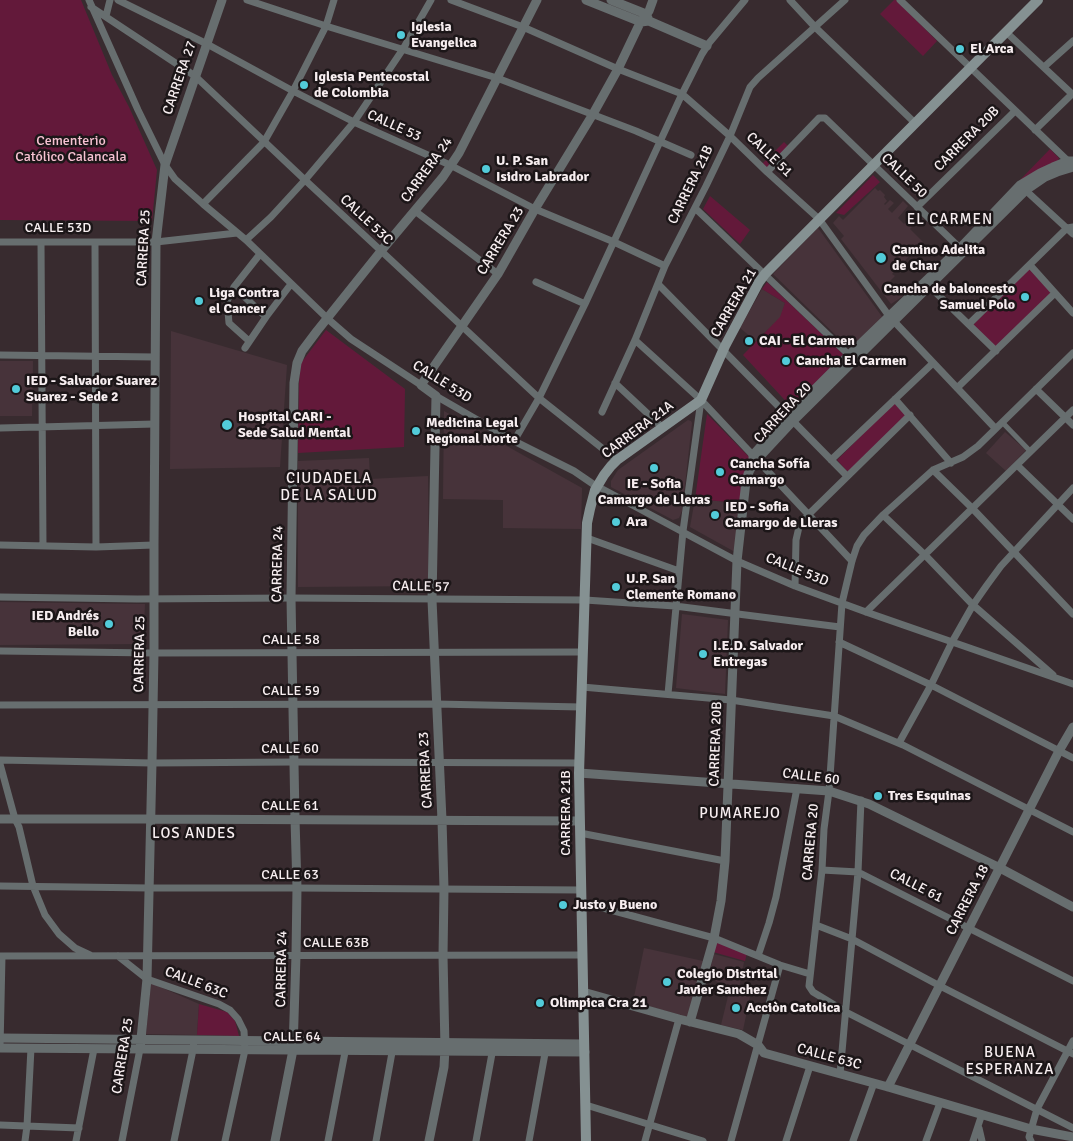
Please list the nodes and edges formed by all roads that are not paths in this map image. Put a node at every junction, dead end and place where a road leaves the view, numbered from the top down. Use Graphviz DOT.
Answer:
graph roads {
  1 [pos="110,0"];
  2 [pos="118,0"];
  3 [pos="222,0"];
  4 [pos="247,0"];
  5 [pos="334,0"];
  6 [pos="431,0"];
  7 [pos="451,0"];
  8 [pos="537,0"];
  9 [pos="586,0"];
  10 [pos="611,0"];
  11 [pos="653,0"];
  12 [pos="745,0"];
  13 [pos="790,0"];
  14 [pos="845,0"];
  15 [pos="900,0"];
  16 [pos="1035,1"];
  17 [pos="90,3"];
  18 [pos="106,16"];
  19 [pos="645,19"];
  20 [pos="326,26"];
  21 [pos="524,27"];
  22 [pos="815,27"];
  23 [pos="1006,32"];
  24 [pos="1073,40"];
  25 [pos="207,44"];
  26 [pos="706,46"];
  27 [pos="403,49"];
  28 [pos="1044,67"];
  29 [pos="970,68"];
  30 [pos="618,69"];
  31 [pos="195,76"];
  32 [pos="497,78"];
  33 [pos="293,91"];
  34 [pos="682,94"];
  35 [pos="1015,111"];
  36 [pos="593,114"];
  37 [pos="354,122"];
  38 [pos="915,123"];
  39 [pos="1035,130"];
  40 [pos="730,136"];
  41 [pos="661,141"];
  42 [pos="264,142"];
  43 [pos="690,154"];
  44 [pos="1072,164"];
  45 [pos="165,165"];
  46 [pos="450,165"];
  47 [pos="874,165"];
  48 [pos="767,172"];
  49 [pos="304,180"];
  50 [pos="1023,188"];
  51 [pos="203,204"];
  52 [pos="917,207"];
  53 [pos="695,208"];
  54 [pos="535,209"];
  55 [pos="415,211"];
  56 [pos="819,219"];
  57 [pos="1070,228"];
  58 [pos="237,233"];
  59 [pos="1073,234"];
  60 [pos="246,240"];
  61 [pos="0,242"];
  62 [pos="95,242"];
  63 [pos="156,242"];
  64 [pos="614,242"];
  65 [pos="41,243"];
  66 [pos="962,250"];
  67 [pos="381,251"];
  68 [pos="260,254"];
  69 [pos="1030,265"];
  70 [pos="665,266"];
  71 [pos="498,274"];
  72 [pos="765,274"];
  73 [pos="536,282"];
  74 [pos="291,284"];
  75 [pos="658,284"];
  76 [pos="929,286"];
  77 [pos="234,287"];
  78 [pos="1055,293"];
  79 [pos="585,304"];
  80 [pos="1073,313"];
  81 [pos="266,316"];
  82 [pos="328,319"];
  83 [pos="891,319"];
  84 [pos="969,324"];
  85 [pos="463,326"];
  86 [pos="634,340"];
  87 [pos="723,350"];
  88 [pos="996,351"];
  89 [pos="1073,353"];
  90 [pos="849,354"];
  91 [pos="0,355"];
  92 [pos="42,356"];
  93 [pos="95,357"];
  94 [pos="155,358"];
  95 [pos="933,363"];
  96 [pos="615,383"];
  97 [pos="421,385"];
  98 [pos="957,388"];
  99 [pos="1036,390"];
  100 [pos="436,396"];
  101 [pos="539,398"];
  102 [pos="895,399"];
  103 [pos="701,400"];
  104 [pos="1073,410"];
  105 [pos="602,412"];
  106 [pos="910,415"];
  107 [pos="791,418"];
  108 [pos="1066,418"];
  109 [pos="1002,422"];
  110 [pos="154,424"];
  111 [pos="1073,425"];
  112 [pos="96,426"];
  113 [pos="42,427"];
  114 [pos="0,428"];
  115 [pos="663,428"];
  116 [pos="995,428"];
  117 [pos="514,441"];
  118 [pos="1030,451"];
  119 [pos="617,460"];
  120 [pos="754,460"];
  121 [pos="831,460"];
  122 [pos="952,462"];
  123 [pos="1017,465"];
  124 [pos="933,470"];
  125 [pos="848,476"];
  126 [pos="598,486"];
  127 [pos="1073,488"];
  128 [pos="1057,505"];
  129 [pos="972,508"];
  130 [pos="808,515"];
  131 [pos="883,515"];
  132 [pos="1073,519"];
  133 [pos="683,531"];
  134 [pos="587,538"];
  135 [pos="0,545"];
  136 [pos="154,545"];
  137 [pos="43,546"];
  138 [pos="96,547"];
  139 [pos="1014,552"];
  140 [pos="925,555"];
  141 [pos="737,561"];
  142 [pos="852,561"];
  143 [pos="679,571"];
  144 [pos="795,586"];
  145 [pos="0,597"];
  146 [pos="291,598"];
  147 [pos="154,599"];
  148 [pos="432,600"];
  149 [pos="585,600"];
  150 [pos="842,603"];
  151 [pos="973,605"];
  152 [pos="675,606"];
  153 [pos="866,612"];
  154 [pos="735,614"];
  155 [pos="1073,614"];
  156 [pos="840,627"];
  157 [pos="839,642"];
  158 [pos="952,642"];
  159 [pos="0,651"];
  160 [pos="292,652"];
  161 [pos="434,652"];
  162 [pos="583,652"];
  163 [pos="154,653"];
  164 [pos="1057,679"];
  165 [pos="1073,684"];
  166 [pos="931,685"];
  167 [pos="582,686"];
  168 [pos="668,694"];
  169 [pos="731,700"];
  170 [pos="153,704"];
  171 [pos="294,704"];
  172 [pos="436,704"];
  173 [pos="0,705"];
  174 [pos="581,707"];
  175 [pos="834,716"];
  176 [pos="1073,727"];
  177 [pos="899,744"];
  178 [pos="1059,751"];
  179 [pos="1073,758"];
  180 [pos="0,762"];
  181 [pos="294,762"];
  182 [pos="439,762"];
  183 [pos="152,763"];
  184 [pos="579,768"];
  185 [pos="728,784"];
  186 [pos="797,788"];
  187 [pos="829,791"];
  188 [pos="861,800"];
  189 [pos="1030,810"];
  190 [pos="150,819"];
  191 [pos="295,819"];
  192 [pos="442,820"];
  193 [pos="0,821"];
  194 [pos="579,822"];
  195 [pos="17,823"];
  196 [pos="1073,832"];
  197 [pos="580,833"];
  198 [pos="725,861"];
  199 [pos="1000,868"];
  200 [pos="822,870"];
  201 [pos="858,872"];
  202 [pos="0,886"];
  203 [pos="33,886"];
  204 [pos="149,888"];
  205 [pos="297,888"];
  206 [pos="444,889"];
  207 [pos="581,890"];
  208 [pos="581,902"];
  209 [pos="1073,907"];
  210 [pos="816,925"];
  211 [pos="969,928"];
  212 [pos="714,938"];
  213 [pos="852,939"];
  214 [pos="148,955"];
  215 [pos="296,955"];
  216 [pos="582,955"];
  217 [pos="1,956"];
  218 [pos="92,956"];
  219 [pos="117,956"];
  220 [pos="443,956"];
  221 [pos="758,956"];
  222 [pos="780,965"];
  223 [pos="810,974"];
  224 [pos="147,979"];
  225 [pos="1073,981"];
  226 [pos="940,986"];
  227 [pos="583,992"];
  228 [pos="846,1012"];
  229 [pos="679,1019"];
  230 [pos="690,1022"];
  231 [pos="0,1038"];
  232 [pos="78,1039"];
  233 [pos="142,1039"];
  234 [pos="1073,1041"];
  235 [pos="910,1044"];
  236 [pos="194,1045"];
  237 [pos="245,1045"];
  238 [pos="758,1045"];
  239 [pos="293,1046"];
  240 [pos="346,1046"];
  241 [pos="393,1047"];
  242 [pos="445,1047"];
  243 [pos="0,1048"];
  244 [pos="31,1048"];
  245 [pos="78,1048"];
  246 [pos="493,1048"];
  247 [pos="546,1048"];
  248 [pos="584,1048"];
  249 [pos="94,1049"];
  250 [pos="140,1049"];
  251 [pos="1070,1053"];
  252 [pos="810,1066"];
  253 [pos="840,1074"];
  254 [pos="874,1083"];
  255 [pos="888,1087"];
  256 [pos="940,1103"];
  257 [pos="586,1105"];
  258 [pos="1037,1110"];
  259 [pos="982,1114"];
  260 [pos="0,1125"];
  261 [pos="649,1125"];
  262 [pos="27,1126"];
  263 [pos="79,1128"];
  264 [pos="979,1128"];
  265 [pos="1073,1128"];
  266 [pos="1031,1129"];
  267 [pos="1073,1137"];
  268 [pos="25,1141"];
  269 [pos="76,1141"];
  270 [pos="122,1141"];
  271 [pos="174,1141"];
  272 [pos="225,1141"];
  273 [pos="275,1141"];
  274 [pos="328,1141"];
  275 [pos="376,1141"];
  276 [pos="429,1141"];
  277 [pos="476,1141"];
  278 [pos="529,1141"];
  279 [pos="586,1141"];
  280 [pos="645,1141"];
  281 [pos="703,1141"];
  282 [pos="732,1141"];
  283 [pos="786,1141"];
  284 [pos="853,1141"];
  285 [pos="926,1141"];
  286 [pos="973,1141"];
  287 [pos="982,1141"];
  288 [pos="1031,1141"];
  1 -- 18 [label="street"];
  2 -- 25 [label="street, CALLE 53"];
  3 -- 25 [label="street, CARRERA 27"];
  4 -- 20 [label="street"];
  5 -- 20 [label="street"];
  6 -- 27 [label="street"];
  7 -- 21 [label="street, CALLE 51"];
  8 -- 21 [label="street, CARRERA 24"];
  9 -- 19 [label="street"];
  10 -- 19 [label="street"];
  11 -- 19 [label="street, CARRERA 23"];
  12 -- 26 [label="street"];
  13 -- 22 [label="street"];
  14 -- 22 [label="street, CARRERA 21B"];
  15 -- 29 [label="street"];
  16 -- 23 [label="main road, CARRERA 21"];
  17 -- 18 [label="street, CALLE 53C"];
  17 -- 45 [label="street"];
  18 -- 31 [label="street, CALLE 53C"];
  19 -- 26 [label="street"];
  19 -- 30 [label="street, CARRERA 23"];
  20 -- 27 [label="street"];
  20 -- 33 [label="street"];
  21 -- 30 [label="street, CALLE 51"];
  21 -- 32 [label="street, CARRERA 24"];
  22 -- 38 [label="street"];
  22 -- 40 [label="street, CARRERA 21B"];
  23 -- 28 [label="street"];
  23 -- 29 [label="main road, CARRERA 21"];
  24 -- 28 [label="street"];
  25 -- 31 [label="street, CARRERA 27"];
  25 -- 33 [label="street, CALLE 53"];
  26 -- 34 [label="street"];
  27 -- 32 [label="street"];
  27 -- 37 [label="street"];
  28 -- 39 [label="street"];
  29 -- 35 [label="street"];
  29 -- 38 [label="main road, CARRERA 21"];
  30 -- 34 [label="street, CALLE 51"];
  30 -- 36 [label="street, CARRERA 23"];
  31 -- 42 [label="street, CALLE 53C"];
  31 -- 45 [label="street, CARRERA 27"];
  32 -- 36 [label="street"];
  32 -- 46 [label="street, CARRERA 24"];
  33 -- 37 [label="street, CALLE 53"];
  33 -- 42 [label="street"];
  34 -- 40 [label="street, CALLE 51"];
  34 -- 41 [label="street"];
  35 -- 39 [label="street"];
  35 -- 52 [label="street, CARRERA 20B"];
  36 -- 41 [label="street"];
  36 -- 54 [label="street, CARRERA 23"];
  37 -- 46 [label="street, CALLE 53"];
  37 -- 49 [label="street"];
  38 -- 47 [label="main road, CARRERA 21"];
  39 -- 44 [label="street"];
  40 -- 48 [label="street, CALLE 51"];
  40 -- 53 [label="street, CARRERA 21B"];
  41 -- 43 [label="street"];
  41 -- 64 [label="street"];
  42 -- 49 [label="street, CALLE 53C"];
  42 -- 51 [label="street"];
  44 -- 50 [label="street, CARRERA 20"];
  45 -- 51 [label="street"];
  45 -- 63 [label="street, CARRERA 25"];
  46 -- 54 [label="street, CALLE 53"];
  46 -- 55 [label="street, CARRERA 24"];
  47 -- 48 [label="street, CALLE 50"];
  47 -- 52 [label="street, CALLE 50"];
  47 -- 56 [label="main road, CARRERA 21"];
  48 -- 56 [label="street, CALLE 51"];
  49 -- 60 [label="street"];
  49 -- 67 [label="street, CALLE 53C"];
  50 -- 57 [label="street"];
  50 -- 66 [label="street, CARRERA 20"];
  51 -- 58 [label="street"];
  52 -- 66 [label="street, CALLE 50"];
  53 -- 70 [label="street, CARRERA 21B"];
  53 -- 72 [label="street"];
  54 -- 64 [label="street, CALLE 53"];
  54 -- 71 [label="street, CARRERA 23"];
  55 -- 67 [label="street, CARRERA 24"];
  55 -- 71 [label="street"];
  56 -- 72 [label="main road, CARRERA 21"];
  56 -- 83 [label="street, CALLE 51"];
  57 -- 59 [label="street"];
  57 -- 69 [label="street"];
  58 -- 60 [label="street, CALLE 53D"];
  58 -- 63 [label="street, CALLE 53D"];
  60 -- 68 [label="street, CALLE 53D"];
  61 -- 65 [label="street, CALLE 53D"];
  62 -- 63 [label="street, CALLE 53D"];
  62 -- 65 [label="street, CALLE 53D"];
  62 -- 93 [label="street"];
  63 -- 94 [label="street, CARRERA 25"];
  64 -- 70 [label="street, CALLE 53"];
  64 -- 79 [label="street"];
  65 -- 92 [label="street"];
  66 -- 76 [label="street, CARRERA 20"];
  66 -- 83 [label="street, CARRERA 20"];
  67 -- 82 [label="street, CARRERA 24"];
  67 -- 85 [label="street, CALLE 53C"];
  68 -- 74 [label="street, CALLE 53D"];
  68 -- 77 [label="street"];
  69 -- 78 [label="street"];
  69 -- 84 [label="street"];
  70 -- 75 [label="street, CARRERA 21B"];
  71 -- 85 [label="street, CARRERA 23"];
  72 -- 87 [label="main road, CARRERA 21"];
  72 -- 90 [label="street"];
  73 -- 79 [label="street"];
  74 -- 81 [label="street"];
  74 -- 82 [label="street, CALLE 53D"];
  75 -- 86 [label="street, CARRERA 21B"];
  75 -- 87 [label="street"];
  76 -- 83 [label="street, CARRERA 20"];
  76 -- 84 [label="street"];
  77 -- 81 [label="street"];
  77 -- 81 [label="street"];
  78 -- 80 [label="street"];
  78 -- 88 [label="street"];
  79 -- 101 [label="street"];
  82 -- 97 [label="street, CALLE 53D"];
  82 -- 146 [label="street, CARRERA 24"];
  83 -- 90 [label="street, CARRERA 20"];
  83 -- 95 [label="street, CALLE 51"];
  83 -- 107 [label="street, CARRERA 20"];
  84 -- 88 [label="street"];
  85 -- 97 [label="street, CARRERA 23"];
  85 -- 101 [label="street, CALLE 53C"];
  86 -- 96 [label="street, CARRERA 21B"];
  86 -- 103 [label="street"];
  87 -- 103 [label="main road, CARRERA 21"];
  87 -- 107 [label="street"];
  88 -- 98 [label="street"];
  89 -- 99 [label="street, CARRERA 20"];
  90 -- 107 [label="street, CARRERA 20"];
  91 -- 92 [label="street"];
  92 -- 93 [label="street"];
  92 -- 113 [label="street"];
  93 -- 94 [label="street"];
  93 -- 112 [label="street"];
  94 -- 110 [label="street, CARRERA 25"];
  95 -- 98 [label="street, CALLE 51"];
  95 -- 102 [label="street"];
  96 -- 105 [label="street, CARRERA 21B"];
  96 -- 115 [label="street"];
  97 -- 100 [label="street, CALLE 53D"];
  98 -- 116 [label="street, CALLE 51"];
  99 -- 108 [label="street"];
  99 -- 109 [label="street, CARRERA 20"];
  100 -- 117 [label="street, CALLE 53D"];
  100 -- 148 [label="street, CARRERA 23"];
  101 -- 117 [label="street"];
  101 -- 119 [label="street, CALLE 53C"];
  102 -- 106 [label="street"];
  102 -- 121 [label="street"];
  103 -- 115 [label="main road, CARRERA 21A"];
  103 -- 120 [label="street"];
  103 -- 133 [label="street, CARRERA 21"];
  104 -- 108 [label="street"];
  106 -- 122 [label="street"];
  106 -- 125 [label="street"];
  107 -- 120 [label="street, CARRERA 20"];
  107 -- 121 [label="street"];
  108 -- 111 [label="street"];
  108 -- 118 [label="street"];
  109 -- 116 [label="street, CARRERA 20"];
  109 -- 118 [label="street"];
  110 -- 112 [label="street"];
  110 -- 136 [label="street, CARRERA 25"];
  112 -- 113 [label="street"];
  112 -- 138 [label="street"];
  113 -- 114 [label="street"];
  113 -- 137 [label="street"];
  115 -- 119 [label="main road, CARRERA 21A"];
  116 -- 122 [label="street, CARRERA 20"];
  117 -- 126 [label="street, CALLE 53D"];
  118 -- 123 [label="street"];
  119 -- 126 [label="main road, CARRERA 21A"];
  120 -- 130 [label="street"];
  120 -- 141 [label="street, CARRERA 20B"];
  121 -- 125 [label="street"];
  122 -- 124 [label="street, CARRERA 20"];
  123 -- 128 [label="street"];
  123 -- 129 [label="street"];
  124 -- 129 [label="street"];
  124 -- 131 [label="street, CARRERA 20"];
  125 -- 130 [label="street"];
  126 -- 133 [label="street, CALLE 53D"];
  126 -- 134 [label="main road, CARRERA 21B"];
  127 -- 128 [label="street"];
  128 -- 132 [label="street"];
  128 -- 139 [label="street"];
  129 -- 139 [label="street"];
  129 -- 140 [label="street"];
  130 -- 142 [label="street"];
  130 -- 144 [label="street"];
  131 -- 140 [label="street"];
  131 -- 142 [label="street, CARRERA 20"];
  133 -- 141 [label="street, CALLE 53D"];
  133 -- 143 [label="street, CARRERA 21"];
  134 -- 143 [label="street"];
  134 -- 149 [label="main road, CARRERA 21B"];
  135 -- 137 [label="street"];
  136 -- 138 [label="street"];
  136 -- 147 [label="street, CARRERA 25"];
  137 -- 138 [label="street"];
  139 -- 151 [label="street"];
  139 -- 155 [label="street"];
  140 -- 151 [label="street"];
  140 -- 153 [label="street"];
  141 -- 144 [label="street, CALLE 53D"];
  141 -- 154 [label="street, CARRERA 20B"];
  142 -- 150 [label="street, CARRERA 20"];
  143 -- 152 [label="street, CARRERA 21"];
  144 -- 150 [label="street, CALLE 53D"];
  145 -- 147 [label="street, CALLE 57"];
  146 -- 147 [label="street, CALLE 57"];
  146 -- 148 [label="street, CALLE 57"];
  146 -- 160 [label="street, CARRERA 24"];
  147 -- 163 [label="street, CARRERA 25"];
  148 -- 149 [label="street, CALLE 57"];
  148 -- 161 [label="street, CARRERA 23"];
  149 -- 152 [label="street, CALLE 57"];
  149 -- 162 [label="main road, CARRERA 21B"];
  150 -- 153 [label="street, CALLE 53D"];
  150 -- 156 [label="street, CARRERA 20"];
  151 -- 158 [label="street"];
  151 -- 164 [label="street"];
  152 -- 154 [label="street, CALLE 57"];
  152 -- 168 [label="street, CARRERA 21"];
  153 -- 158 [label="street, CALLE 53D"];
  154 -- 156 [label="street, CALLE 57"];
  154 -- 169 [label="street, CARRERA 20B"];
  156 -- 157 [label="street, CARRERA 20"];
  157 -- 166 [label="street"];
  157 -- 175 [label="street, CARRERA 20"];
  158 -- 164 [label="street, CALLE 53D"];
  158 -- 166 [label="street"];
  159 -- 163 [label="street, CALLE 58"];
  160 -- 161 [label="street, CALLE 58"];
  160 -- 163 [label="street, CALLE 58"];
  160 -- 171 [label="street, CARRERA 24"];
  161 -- 162 [label="street, CALLE 58"];
  161 -- 172 [label="street, CARRERA 23"];
  162 -- 167 [label="main road, CARRERA 21B"];
  163 -- 170 [label="street, CARRERA 25"];
  164 -- 165 [label="street, CALLE 53D"];
  166 -- 177 [label="street"];
  166 -- 178 [label="street"];
  167 -- 168 [label="street"];
  167 -- 174 [label="main road, CARRERA 21B"];
  168 -- 169 [label="street"];
  169 -- 175 [label="street"];
  169 -- 185 [label="street, CARRERA 20B"];
  170 -- 171 [label="street, CALLE 59"];
  170 -- 173 [label="street, CALLE 59"];
  170 -- 183 [label="street, CARRERA 25"];
  171 -- 172 [label="street, CALLE 59"];
  171 -- 181 [label="street, CARRERA 24"];
  172 -- 174 [label="street, CALLE 59"];
  172 -- 182 [label="street, CARRERA 23"];
  174 -- 184 [label="main road, CARRERA 21B"];
  175 -- 177 [label="street"];
  175 -- 187 [label="street, CARRERA 20"];
  176 -- 178 [label="street, CARRERA 18"];
  177 -- 189 [label="street"];
  178 -- 179 [label="street"];
  178 -- 189 [label="street, CARRERA 18"];
  180 -- 183 [label="street, CALLE 60"];
  180 -- 195 [label="street"];
  181 -- 182 [label="street, CALLE 60"];
  181 -- 183 [label="street, CALLE 60"];
  181 -- 191 [label="street, CARRERA 24"];
  182 -- 184 [label="street, CALLE 60"];
  182 -- 192 [label="street, CARRERA 23"];
  183 -- 190 [label="street, CARRERA 25"];
  184 -- 185 [label="street, CALLE 60"];
  184 -- 194 [label="main road, CARRERA 21B"];
  185 -- 186 [label="street, CALLE 60"];
  185 -- 198 [label="street, CARRERA 20B"];
  186 -- 187 [label="street, CALLE 60"];
  186 -- 221 [label="street"];
  187 -- 188 [label="street, CALLE 60"];
  187 -- 200 [label="street, CARRERA 20"];
  188 -- 199 [label="street, CALLE 60"];
  188 -- 201 [label="street"];
  189 -- 196 [label="street"];
  189 -- 199 [label="street, CARRERA 18"];
  190 -- 191 [label="street, CALLE 61"];
  190 -- 195 [label="street, CALLE 61"];
  190 -- 204 [label="street, CARRERA 25"];
  191 -- 192 [label="street, CALLE 61"];
  191 -- 205 [label="street, CARRERA 24"];
  192 -- 194 [label="street, CALLE 61"];
  192 -- 206 [label="street, CARRERA 23"];
  193 -- 195 [label="street, CALLE 61"];
  194 -- 197 [label="main road, CARRERA 21B"];
  195 -- 203 [label="street"];
  197 -- 198 [label="street"];
  197 -- 207 [label="main road, CARRERA 21B"];
  198 -- 212 [label="street, CARRERA 20B"];
  199 -- 209 [label="street, CALLE 60"];
  199 -- 211 [label="street, CARRERA 18"];
  200 -- 201 [label="street, CALLE 61"];
  200 -- 210 [label="street, CARRERA 20"];
  201 -- 211 [label="street, CALLE 61"];
  201 -- 213 [label="street"];
  202 -- 203 [label="street, CALLE 63"];
  203 -- 204 [label="street, CALLE 63"];
  203 -- 218 [label="street"];
  204 -- 205 [label="street, CALLE 63"];
  204 -- 214 [label="street, CARRERA 25"];
  205 -- 206 [label="street, CALLE 63"];
  205 -- 215 [label="street, CARRERA 24"];
  206 -- 207 [label="street, CALLE 63"];
  206 -- 220 [label="street, CARRERA 23"];
  207 -- 208 [label="main road, CARRERA 21B"];
  208 -- 212 [label="street"];
  208 -- 216 [label="main road, CARRERA 21B"];
  210 -- 213 [label="street"];
  210 -- 223 [label="street, CARRERA 20"];
  211 -- 225 [label="street, CALLE 61"];
  211 -- 226 [label="street, CARRERA 18"];
  212 -- 221 [label="street"];
  212 -- 230 [label="street, CARRERA 20B"];
  213 -- 226 [label="street"];
  213 -- 228 [label="street"];
  214 -- 215 [label="street, CALLE 63B"];
  214 -- 219 [label="street, CALLE 63B"];
  214 -- 224 [label="street, CARRERA 25"];
  215 -- 220 [label="street, CALLE 63B"];
  215 -- 239 [label="street, CARRERA 24"];
  216 -- 220 [label="street, CALLE 63B"];
  216 -- 227 [label="main road, CARRERA 21B"];
  217 -- 218 [label="street, CALLE 63B"];
  217 -- 231 [label="street"];
  218 -- 219 [label="street, CALLE 63B"];
  219 -- 224 [label="street, CALLE 63C"];
  220 -- 242 [label="street, CARRERA 23"];
  221 -- 222 [label="street"];
  222 -- 223 [label="street"];
  222 -- 238 [label="street"];
  223 -- 228 [label="street, CARRERA 20"];
  224 -- 233 [label="street, CARRERA 25"];
  224 -- 237 [label="street, CALLE 63C"];
  226 -- 235 [label="street, CARRERA 18"];
  226 -- 251 [label="street"];
  227 -- 229 [label="street, CALLE 63C"];
  227 -- 248 [label="main road, CARRERA 21B"];
  228 -- 235 [label="street"];
  228 -- 253 [label="street"];
  229 -- 230 [label="street, CALLE 63C"];
  229 -- 261 [label="street"];
  230 -- 238 [label="street, CALLE 63C"];
  231 -- 232 [label="street, CALLE 64"];
  231 -- 243 [label="street"];
  232 -- 233 [label="street, CALLE 64"];
  232 -- 245 [label="street"];
  233 -- 236 [label="street, CALLE 64"];
  233 -- 250 [label="street, CARRERA 25"];
  234 -- 251 [label="street"];
  235 -- 255 [label="street, CARRERA 18"];
  235 -- 258 [label="street"];
  236 -- 237 [label="street, CALLE 64"];
  236 -- 250 [label="street, CALLE 64"];
  236 -- 271 [label="street"];
  237 -- 239 [label="street, CALLE 64"];
  237 -- 272 [label="street"];
  238 -- 252 [label="street, CALLE 63C"];
  238 -- 282 [label="street"];
  239 -- 240 [label="street, CALLE 64"];
  239 -- 273 [label="street, CARRERA 24"];
  240 -- 241 [label="street, CALLE 64"];
  240 -- 274 [label="street"];
  241 -- 242 [label="street, CALLE 64"];
  241 -- 275 [label="street"];
  242 -- 246 [label="street, CALLE 64"];
  242 -- 276 [label="street, CARRERA 23"];
  243 -- 244 [label="street, CALLE 64"];
  244 -- 245 [label="street, CALLE 64"];
  244 -- 262 [label="street"];
  245 -- 249 [label="street, CALLE 64"];
  246 -- 247 [label="street, CALLE 64"];
  246 -- 277 [label="street"];
  247 -- 248 [label="street, CALLE 64"];
  247 -- 278 [label="street"];
  248 -- 257 [label="main road, CARRERA 21B"];
  249 -- 250 [label="street, CALLE 64"];
  249 -- 263 [label="street"];
  250 -- 270 [label="street, CARRERA 25"];
  251 -- 258 [label="street"];
  252 -- 253 [label="street, CALLE 63C"];
  252 -- 283 [label="street"];
  253 -- 254 [label="street, CALLE 63C"];
  254 -- 255 [label="street, CALLE 63C"];
  254 -- 284 [label="street"];
  255 -- 256 [label="street, CALLE 63C"];
  256 -- 259 [label="street, CALLE 63C"];
  256 -- 285 [label="street"];
  257 -- 261 [label="street"];
  257 -- 279 [label="main road, CARRERA 21B"];
  258 -- 265 [label="street"];
  258 -- 266 [label="street"];
  259 -- 264 [label="street"];
  259 -- 266 [label="street, CALLE 63C"];
  260 -- 262 [label="street"];
  261 -- 280 [label="street"];
  261 -- 281 [label="street"];
  262 -- 263 [label="street"];
  262 -- 268 [label="street"];
  263 -- 269 [label="street"];
  264 -- 286 [label="street"];
  264 -- 287 [label="street"];
  266 -- 267 [label="street, CALLE 63C"];
  266 -- 288 [label="street"];
}
